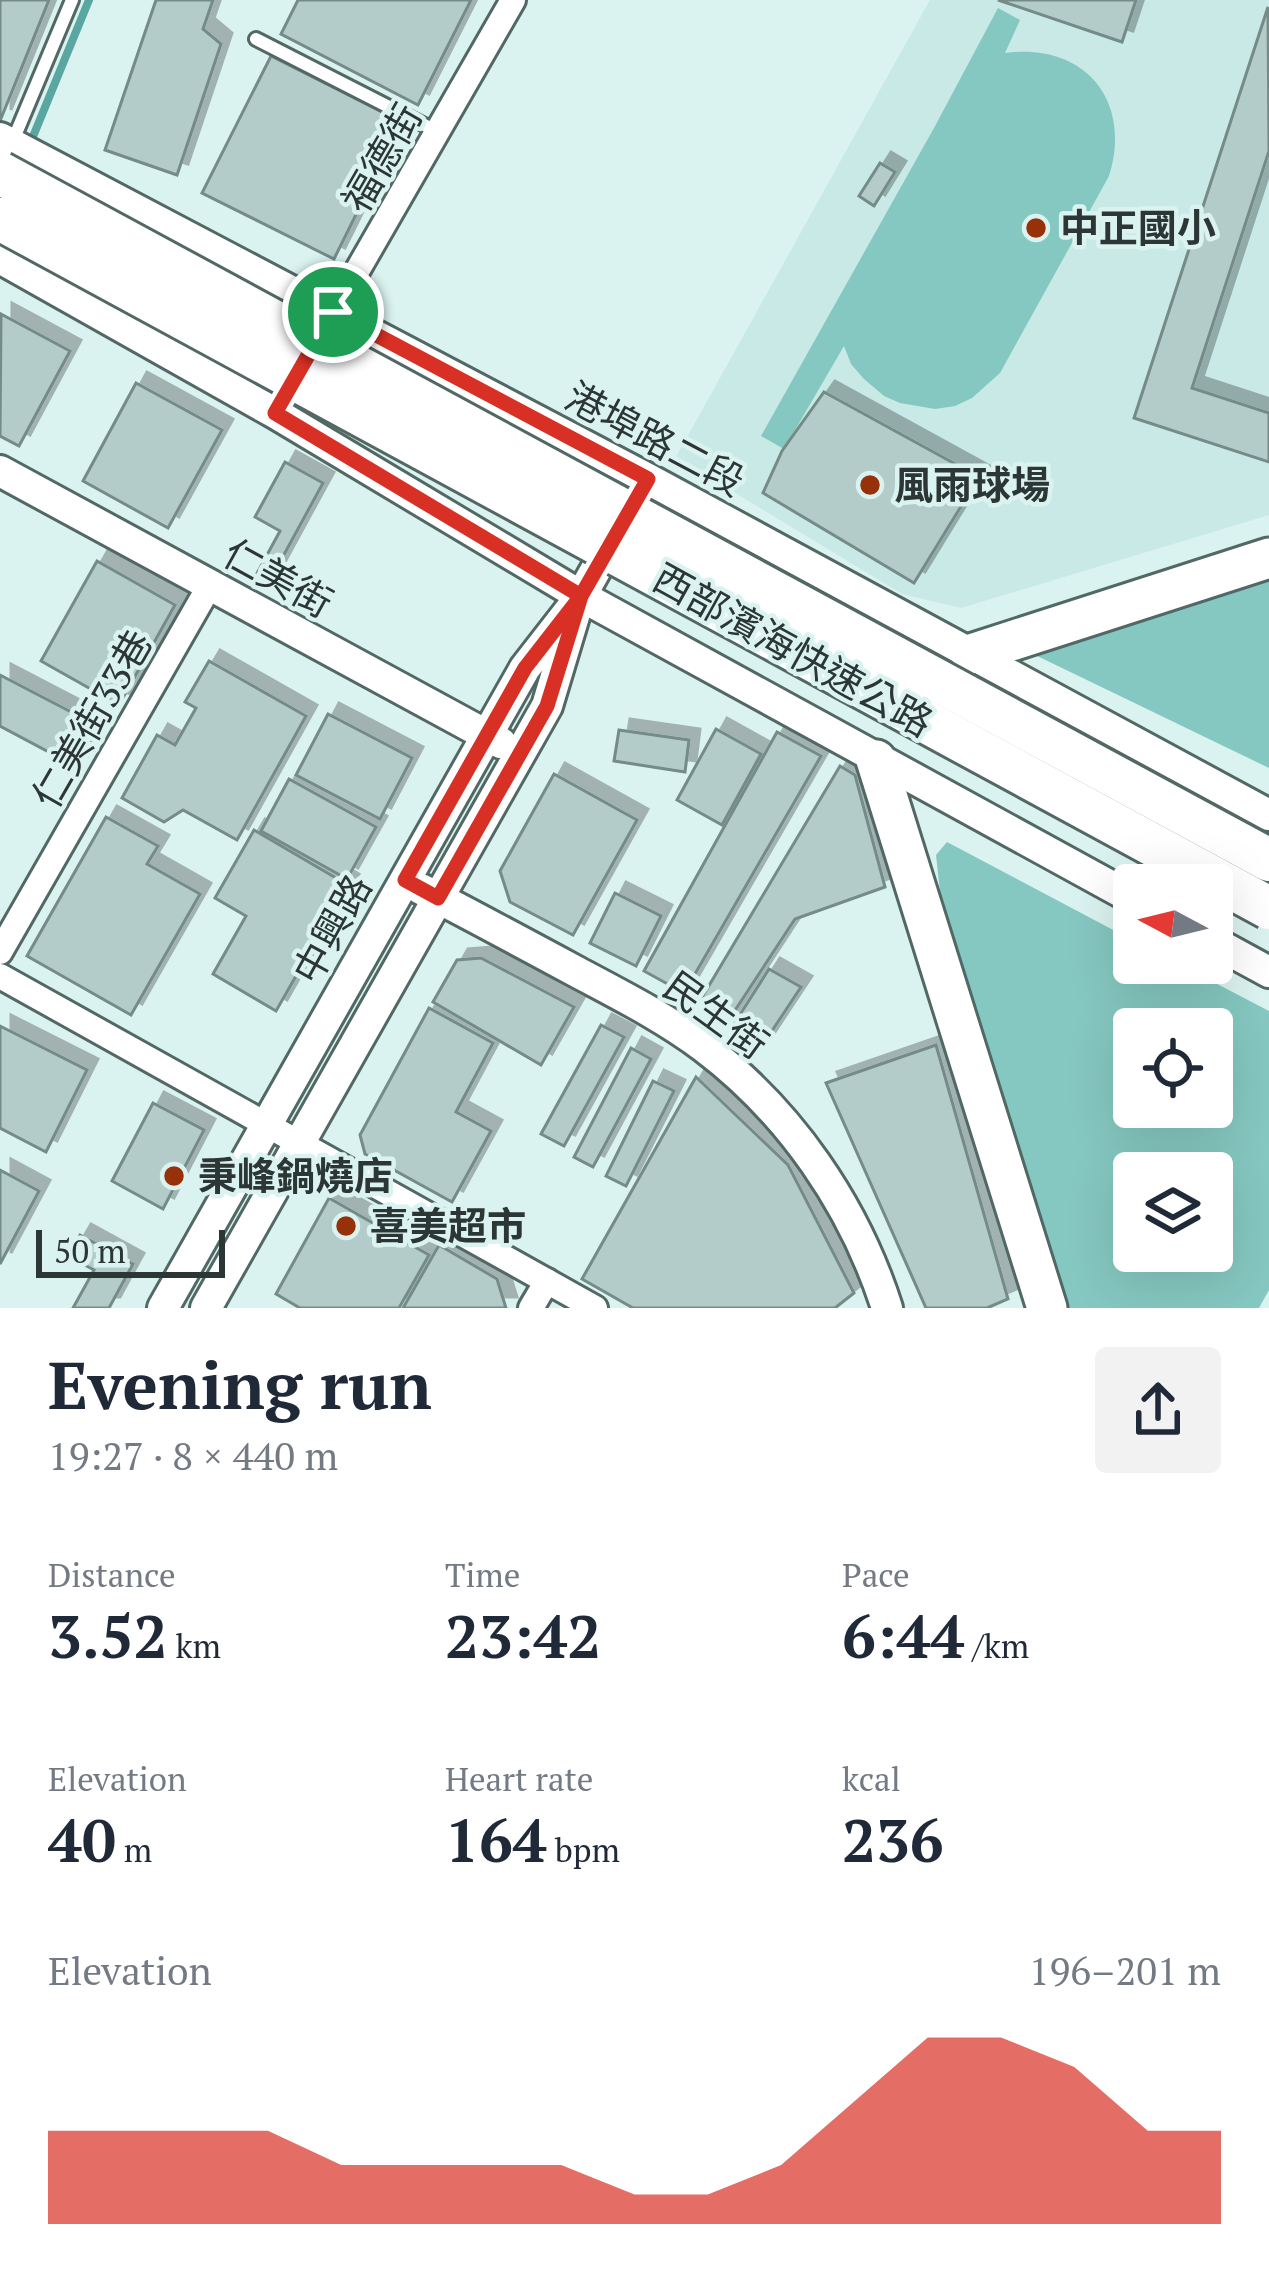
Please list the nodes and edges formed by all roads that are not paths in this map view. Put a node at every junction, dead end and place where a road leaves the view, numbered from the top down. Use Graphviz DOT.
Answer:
graph roads {
  1 [pos="72,0"];
  2 [pos="513,0"];
  3 [pos="256,39"];
  4 [pos="439,132"];
  5 [pos="4,152"];
  6 [pos="0,219"];
  7 [pos="0,258"];
  8 [pos="333,312"];
  9 [pos="275,413"];
  10 [pos="0,471"];
  11 [pos="648,479"];
  12 [pos="1269,558"];
  13 [pos="210,585"];
  14 [pos="581,596"];
  15 [pos="971,654"];
  16 [pos="486,736"];
  17 [pos="520,754"];
  18 [pos="876,760"];
  19 [pos="1269,815"];
  20 [pos="1269,860"];
  21 [pos="405,880"];
  22 [pos="1113,888"];
  23 [pos="438,898"];
  24 [pos="1269,908"];
  25 [pos="0,952"];
  26 [pos="1233,952"];
  27 [pos="1269,972"];
  28 [pos="0,976"];
  29 [pos="267,1124"];
  30 [pos="300,1142"];
  31 [pos="547,1281"];
  32 [pos="163,1308"];
  33 [pos="206,1308"];
  34 [pos="532,1308"];
  35 [pos="595,1308"];
  36 [pos="887,1308"];
  37 [pos="1047,1308"];
  1 -- 5 [label="lane"];
  2 -- 4 [label="street, 福德街"];
  3 -- 4 [label="lane"];
  4 -- 8 [label="street, 福德街"];
  5 -- 8 [label="street, 港埠路二段"];
  5 -- 20 [label="highway, 西部濱海快速公路, bridge"];
  6 -- 24 [label="highway, 西部濱海快速公路, bridge"];
  7 -- 9 [label="street"];
  8 -- 9 [label="street, 福德街"];
  8 -- 11 [label="street, 港埠路二段"];
  9 -- 14 [label="street"];
  10 -- 13 [label="street, 仁美街"];
  11 -- 14 [label="street, 中興路"];
  11 -- 15 [label="street, 港埠路二段"];
  12 -- 15 [label="main road"];
  13 -- 16 [label="street, 仁美街"];
  13 -- 25 [label="street, 仁美街33巷"];
  14 -- 16 [label="street, 中興路"];
  14 -- 17 [label="street, 中興路"];
  14 -- 18 [label="street"];
  15 -- 19 [label="street, 港埠路二段"];
  16 -- 17 [label="street, 仁美街"];
  16 -- 21 [label="street, 中興路"];
  17 -- 23 [label="street, 中興路"];
  18 -- 22 [label="street"];
  18 -- 37 [label="main road"];
  21 -- 23 [label="street, 民生街"];
  21 -- 29 [label="street, 中興路"];
  23 -- 30 [label="street, 中興路"];
  23 -- 36 [label="street, 民生街"];
  26 -- 27 [label="street"];
  28 -- 29 [label="street"];
  29 -- 30 [label="street"];
  29 -- 32 [label="street, 中興路"];
  30 -- 31 [label="street"];
  30 -- 33 [label="street, 中興路"];
  31 -- 34 [label="street"];
  31 -- 35 [label="street"];
}
